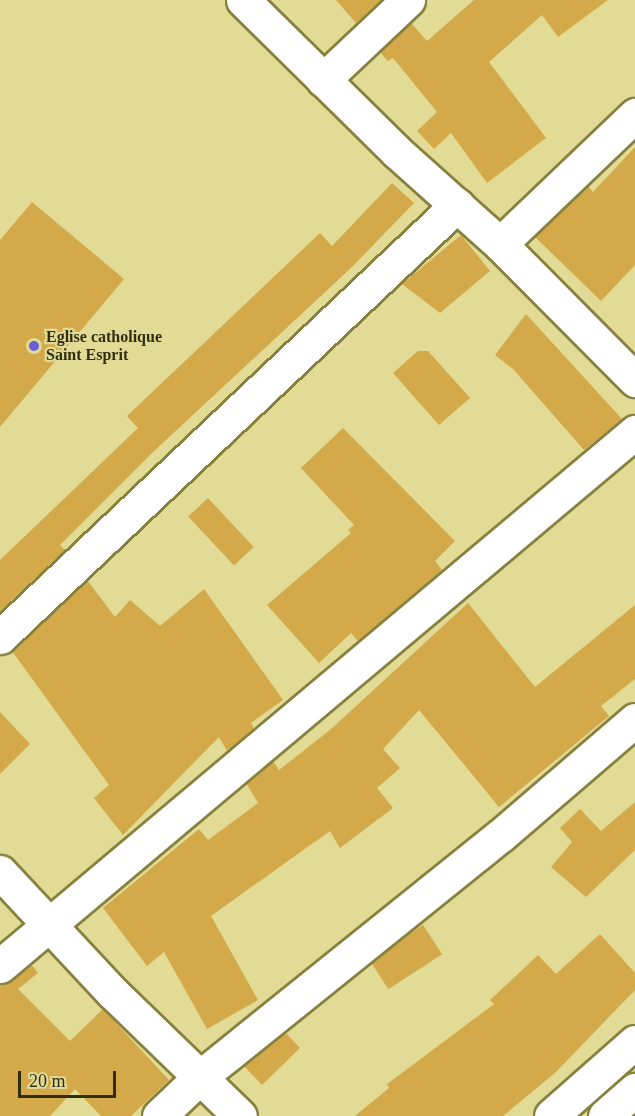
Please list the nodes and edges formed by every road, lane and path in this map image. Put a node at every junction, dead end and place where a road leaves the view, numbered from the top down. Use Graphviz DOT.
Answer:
graph roads {
  1 [pos="243,0"];
  2 [pos="408,0"];
  3 [pos="323,80"];
  4 [pos="635,115"];
  5 [pos="457,205"];
  6 [pos="500,244"];
  7 [pos="635,380"];
  8 [pos="635,432"];
  9 [pos="0,637"];
  10 [pos="635,720"];
  11 [pos="0,872"];
  12 [pos="46,923"];
  13 [pos="0,966"];
  14 [pos="635,1042"];
  15 [pos="200,1077"];
  16 [pos="635,1090"];
  17 [pos="159,1116"];
  18 [pos="240,1116"];
  19 [pos="551,1116"];
  20 [pos="605,1116"];
  1 -- 3 [label="street"];
  2 -- 3 [label="street"];
  3 -- 5 [label="street"];
  4 -- 6 [label="street"];
  5 -- 6 [label="street"];
  5 -- 9 [label="street"];
  6 -- 7 [label="street"];
  8 -- 12 [label="street"];
  10 -- 15 [label="street"];
  11 -- 12 [label="street"];
  12 -- 13 [label="street"];
  12 -- 15 [label="street"];
  14 -- 19 [label="street"];
  15 -- 17 [label="street"];
  15 -- 18 [label="street"];
  16 -- 20 [label="street"];
}
